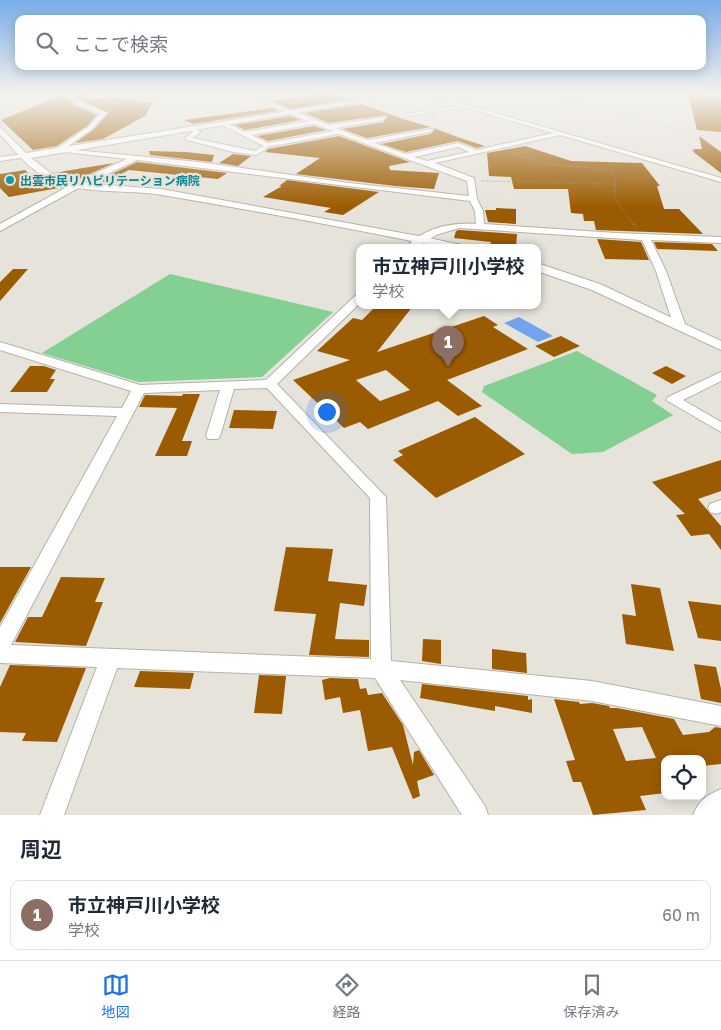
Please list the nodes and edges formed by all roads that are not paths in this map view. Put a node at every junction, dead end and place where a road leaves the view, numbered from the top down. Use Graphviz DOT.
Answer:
graph roads {
  1 [pos="3,132"];
  2 [pos="84,132"];
  3 [pos="166,132"];
  4 [pos="198,132"];
  5 [pos="240,132"];
  6 [pos="255,132"];
  7 [pos="340,132"];
  8 [pos="419,132"];
  9 [pos="552,132"];
  10 [pos="369,133"];
  11 [pos="244,134"];
  12 [pos="559,134"];
  13 [pos="352,137"];
  14 [pos="367,142"];
  15 [pos="264,148"];
  16 [pos="58,150"];
  17 [pos="477,152"];
  18 [pos="256,153"];
  19 [pos="25,156"];
  20 [pos="405,156"];
  21 [pos="135,158"];
  22 [pos="0,159"];
  23 [pos="249,159"];
  24 [pos="427,163"];
  25 [pos="242,164"];
  26 [pos="235,170"];
  27 [pos="721,180"];
  28 [pos="79,184"];
  29 [pos="473,198"];
  30 [pos="480,225"];
  31 [pos="0,228"];
  32 [pos="645,237"];
  33 [pos="419,240"];
  34 [pos="721,240"];
  35 [pos="415,244"];
  36 [pos="440,244"];
  37 [pos="541,268"];
  38 [pos="356,301"];
  39 [pos="680,327"];
  40 [pos="0,346"];
  41 [pos="721,346"];
  42 [pos="721,376"];
  43 [pos="270,384"];
  44 [pos="228,386"];
  45 [pos="139,389"];
  46 [pos="0,408"];
  47 [pos="126,412"];
  48 [pos="721,428"];
  49 [pos="213,436"];
  50 [pos="0,646"];
  51 [pos="0,654"];
  52 [pos="110,659"];
  53 [pos="381,669"];
  54 [pos="721,716"];
  55 [pos="721,806"];
  56 [pos="52,815"];
  57 [pos="476,815"];
  58 [pos="710,815"];
  1 -- 19 [label="street"];
  2 -- 16 [label="street"];
  3 -- 16 [label="street"];
  4 -- 18 [label="street"];
  5 -- 11 [label="street"];
  6 -- 11 [label="street"];
  7 -- 11 [label="street"];
  7 -- 13 [label="street"];
  8 -- 14 [label="street"];
  9 -- 12 [label="street"];
  10 -- 13 [label="street"];
  12 -- 17 [label="street"];
  12 -- 27 [label="street"];
  13 -- 14 [label="street"];
  14 -- 20 [label="street"];
  15 -- 18 [label="street"];
  16 -- 19 [label="street"];
  16 -- 21 [label="street"];
  17 -- 20 [label="street"];
  17 -- 24 [label="street"];
  18 -- 23 [label="street"];
  19 -- 22 [label="street"];
  19 -- 28 [label="street"];
  20 -- 24 [label="street"];
  21 -- 26 [label="street"];
  21 -- 28 [label="street"];
  24 -- 29 [label="street"];
  25 -- 26 [label="street"];
  26 -- 29 [label="street"];
  28 -- 31 [label="street"];
  28 -- 33 [label="street"];
  29 -- 30 [label="street"];
  30 -- 32 [label="street"];
  30 -- 33 [label="street"];
  32 -- 34 [label="street"];
  32 -- 39 [label="street"];
  33 -- 35 [label="street"];
  33 -- 36 [label="street"];
  37 -- 39 [label="street"];
  38 -- 43 [label="street"];
  39 -- 41 [label="street"];
  40 -- 45 [label="street"];
  42 -- 48 [label="street"];
  43 -- 44 [label="street"];
  43 -- 53 [label="street"];
  44 -- 45 [label="street"];
  44 -- 49 [label="street"];
  45 -- 47 [label="street"];
  46 -- 47 [label="street"];
  47 -- 50 [label="street"];
  51 -- 52 [label="street"];
  52 -- 53 [label="street"];
  52 -- 56 [label="street"];
  53 -- 54 [label="street"];
  53 -- 57 [label="street"];
  55 -- 58 [label="main road"];
}
